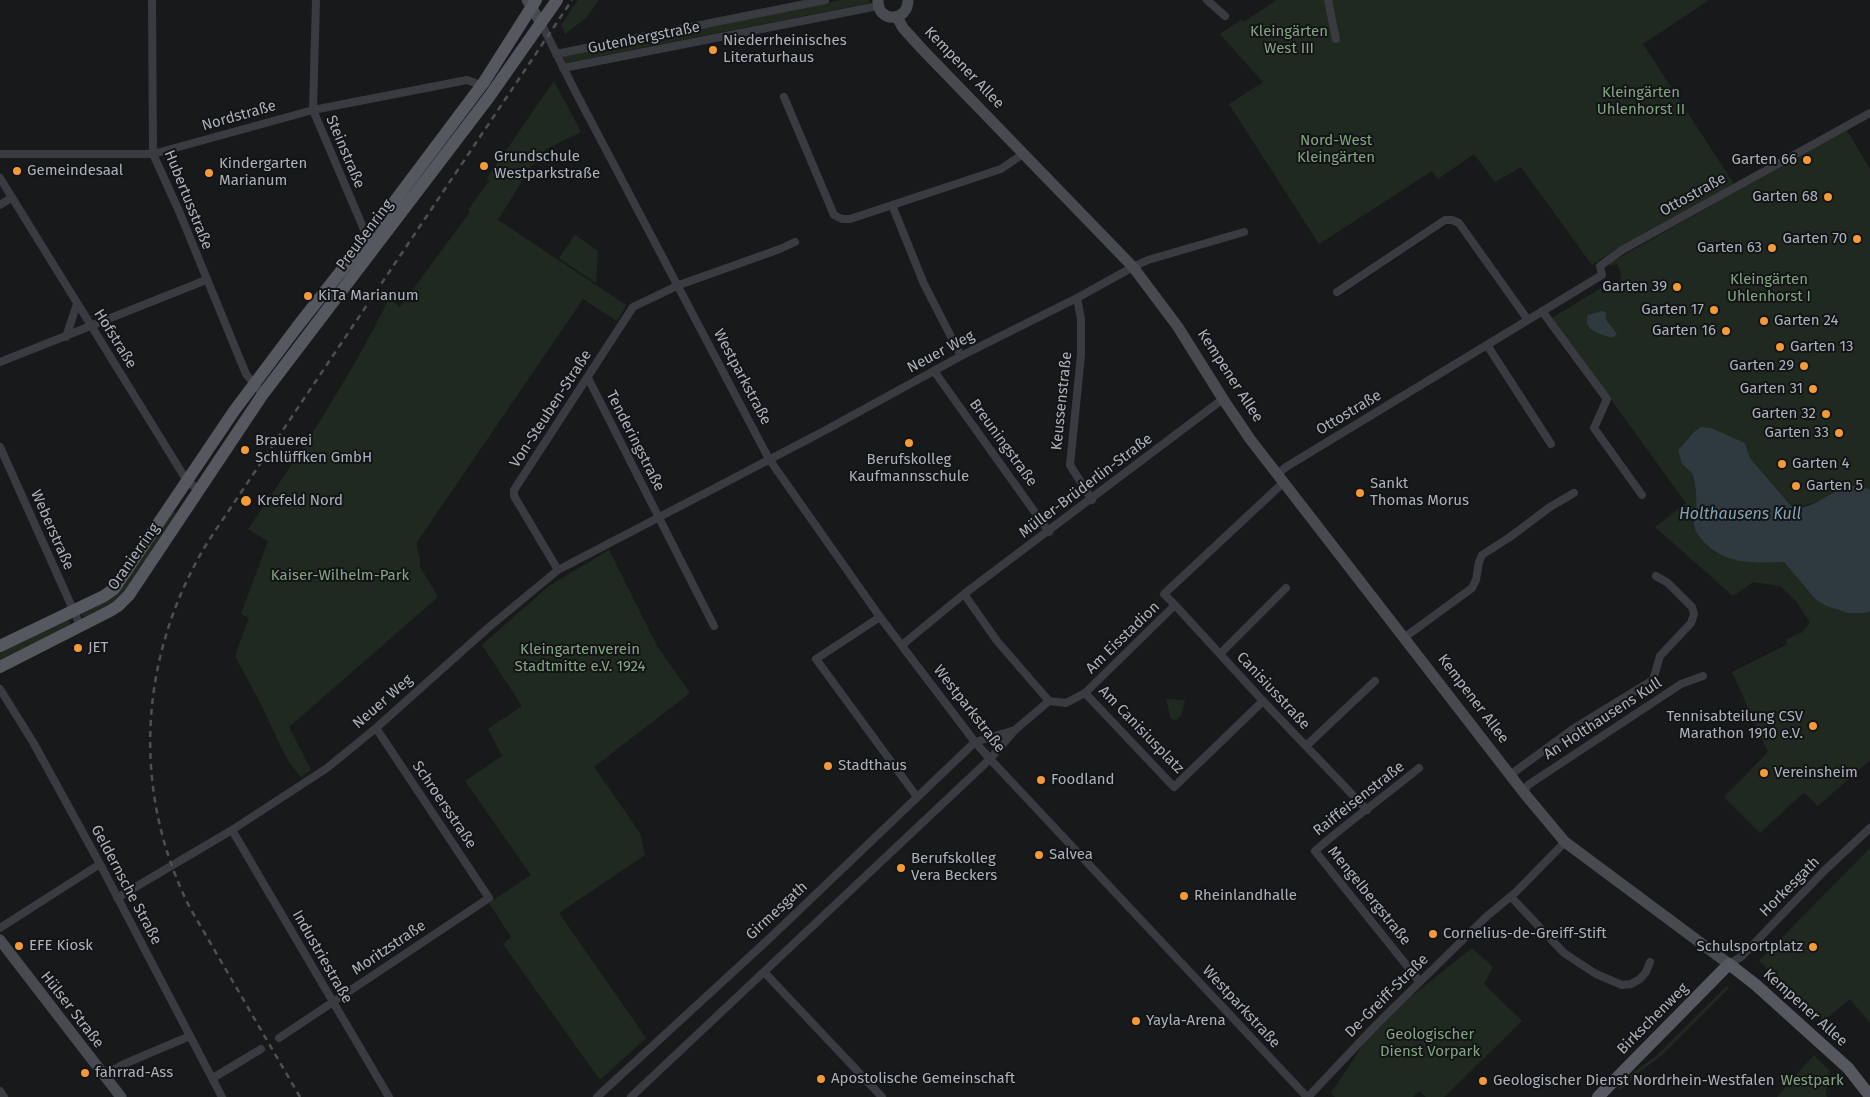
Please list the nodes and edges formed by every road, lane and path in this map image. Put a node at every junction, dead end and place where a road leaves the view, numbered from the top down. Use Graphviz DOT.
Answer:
graph roads {
  1 [pos="152,0"];
  2 [pos="316,0"];
  3 [pos="557,0"];
  4 [pos="825,0"];
  5 [pos="908,0"];
  6 [pos="1208,0"];
  7 [pos="1328,0"];
  8 [pos="532,3"];
  9 [pos="878,3"];
  10 [pos="1225,16"];
  11 [pos="897,17"];
  12 [pos="541,23"];
  13 [pos="1336,39"];
  14 [pos="556,54"];
  15 [pos="563,68"];
  16 [pos="481,86"];
  17 [pos="784,97"];
  18 [pos="312,110"];
  19 [pos="1870,112"];
  20 [pos="0,154"];
  21 [pos="153,154"];
  22 [pos="1023,154"];
  23 [pos="0,178"];
  24 [pos="11,198"];
  25 [pos="0,205"];
  26 [pos="892,205"];
  27 [pos="1244,232"];
  28 [pos="367,238"];
  29 [pos="795,242"];
  30 [pos="375,249"];
  31 [pos="1133,267"];
  32 [pos="206,280"];
  33 [pos="678,285"];
  34 [pos="1337,292"];
  35 [pos="1077,298"];
  36 [pos="77,304"];
  37 [pos="1542,312"];
  38 [pos="1528,320"];
  39 [pos="92,327"];
  40 [pos="66,337"];
  41 [pos="1488,345"];
  42 [pos="961,356"];
  43 [pos="0,362"];
  44 [pos="934,371"];
  45 [pos="588,378"];
  46 [pos="254,384"];
  47 [pos="264,394"];
  48 [pos="1223,399"];
  49 [pos="1552,444"];
  50 [pos="0,447"];
  51 [pos="769,459"];
  52 [pos="1281,478"];
  53 [pos="187,481"];
  54 [pos="199,490"];
  55 [pos="1574,493"];
  56 [pos="1642,495"];
  57 [pos="1092,500"];
  58 [pos="659,517"];
  59 [pos="1049,532"];
  60 [pos="558,570"];
  61 [pos="1656,576"];
  62 [pos="1286,588"];
  63 [pos="964,594"];
  64 [pos="1175,605"];
  65 [pos="73,610"];
  66 [pos="880,617"];
  67 [pos="80,625"];
  68 [pos="714,626"];
  69 [pos="1405,637"];
  70 [pos="902,645"];
  71 [pos="0,646"];
  72 [pos="1220,654"];
  73 [pos="0,667"];
  74 [pos="1703,676"];
  75 [pos="1375,682"];
  76 [pos="0,689"];
  77 [pos="1085,693"];
  78 [pos="1049,701"];
  79 [pos="1262,701"];
  80 [pos="376,728"];
  81 [pos="1015,730"];
  82 [pos="975,742"];
  83 [pos="1306,746"];
  84 [pos="990,759"];
  85 [pos="1420,768"];
  86 [pos="1510,775"];
  87 [pos="1524,793"];
  88 [pos="917,798"];
  89 [pos="1367,810"];
  90 [pos="1870,828"];
  91 [pos="232,830"];
  92 [pos="1565,842"];
  93 [pos="1315,851"];
  94 [pos="100,864"];
  95 [pos="1511,897"];
  96 [pos="117,898"];
  97 [pos="489,898"];
  98 [pos="0,928"];
  99 [pos="0,940"];
  100 [pos="1650,962"];
  101 [pos="1730,964"];
  102 [pos="765,973"];
  103 [pos="1420,982"];
  104 [pos="333,1002"];
  105 [pos="190,1036"];
  106 [pos="279,1038"];
  107 [pos="261,1049"];
  108 [pos="104,1075"];
  109 [pos="213,1078"];
  110 [pos="0,1091"];
  111 [pos="1870,1096"];
  112 [pos="4,1097"];
  113 [pos="121,1097"];
  114 [pos="222,1097"];
  115 [pos="389,1097"];
  116 [pos="597,1097"];
  117 [pos="631,1097"];
  118 [pos="882,1097"];
  119 [pos="1307,1097"];
  120 [pos="1598,1097"];
  1 -- 21 [label="street, Hubertusstraße"];
  2 -- 18 [label="street, Steinstraße"];
  3 -- 12 [label="main road, Preußenring"];
  4 -- 14 [label="street, Gutenbergstraße"];
  5 -- 11 [label="street"];
  6 -- 10 [label="street"];
  7 -- 13 [label="street"];
  8 -- 12 [label="street"];
  8 -- 16 [label="main road, Preußenring"];
  9 -- 11 [label="street"];
  9 -- 15 [label="street, Gutenbergstraße"];
  11 -- 22 [label="street, Kempener Allee"];
  12 -- 14 [label="street, Westparkstraße"];
  12 -- 30 [label="main road, Preußenring"];
  14 -- 15 [label="street, Westparkstraße"];
  15 -- 33 [label="street, Westparkstraße"];
  16 -- 18 [label="street, Nordstraße"];
  16 -- 28 [label="main road, Preußenring"];
  17 -- 26 [label="street"];
  18 -- 21 [label="street, Nordstraße"];
  18 -- 28 [label="street, Steinstraße"];
  19 -- 37 [label="street, Ottostraße"];
  20 -- 21 [label="street, Nordstraße"];
  21 -- 32 [label="street, Hubertusstraße"];
  22 -- 26 [label="street"];
  22 -- 31 [label="street, Kempener Allee"];
  23 -- 24 [label="street, Hofstraße"];
  24 -- 25 [label="street"];
  24 -- 36 [label="street, Hofstraße"];
  26 -- 42 [label="street"];
  27 -- 31 [label="street, Neuer Weg"];
  28 -- 30 [label="street, Steinstraße"];
  28 -- 46 [label="main road, Preußenring"];
  29 -- 33 [label="street"];
  30 -- 47 [label="main road, Preußenring"];
  31 -- 35 [label="street, Neuer Weg"];
  31 -- 48 [label="street, Kempener Allee"];
  32 -- 39 [label="street"];
  32 -- 46 [label="street, Hubertusstraße"];
  33 -- 45 [label="street, Von-Steuben-Straße"];
  33 -- 51 [label="street, Westparkstraße"];
  34 -- 38 [label="street"];
  35 -- 42 [label="street, Neuer Weg"];
  35 -- 57 [label="street, Keussenstraße"];
  36 -- 39 [label="street, Hofstraße"];
  36 -- 40 [label="street"];
  37 -- 38 [label="street, Ottostraße"];
  37 -- 56 [label="street"];
  38 -- 41 [label="street, Ottostraße"];
  39 -- 40 [label="street"];
  39 -- 53 [label="street, Hofstraße"];
  40 -- 43 [label="street"];
  41 -- 49 [label="street"];
  41 -- 52 [label="street, Ottostraße"];
  42 -- 44 [label="street, Neuer Weg"];
  44 -- 51 [label="street, Neuer Weg"];
  44 -- 59 [label="street, Breuningstraße"];
  45 -- 58 [label="street, Tenderingstraße"];
  45 -- 60 [label="street, Von-Steuben-Straße"];
  46 -- 47 [label="street, Hubertusstraße"];
  46 -- 53 [label="main road, Preußenring"];
  47 -- 54 [label="main road, Preußenring"];
  48 -- 52 [label="street, Kempener Allee"];
  48 -- 57 [label="street, Müller-Brüderlin-Straße"];
  50 -- 65 [label="street, Weberstraße"];
  51 -- 58 [label="street, Neuer Weg"];
  51 -- 66 [label="street, Westparkstraße"];
  52 -- 64 [label="street, Am Eisstadion"];
  52 -- 69 [label="street, Kempener Allee"];
  53 -- 54 [label="street, Hofstraße"];
  53 -- 65 [label="main road, Oranierring"];
  54 -- 67 [label="main road, Oranierring"];
  55 -- 69 [label="street"];
  57 -- 59 [label="street, Müller-Brüderlin-Straße"];
  58 -- 60 [label="street, Neuer Weg"];
  58 -- 68 [label="street"];
  59 -- 63 [label="street, Müller-Brüderlin-Straße"];
  60 -- 80 [label="street, Neuer Weg"];
  61 -- 86 [label="street"];
  62 -- 72 [label="street, Canisiusstraße"];
  63 -- 70 [label="street, Müller-Brüderlin-Straße"];
  63 -- 78 [label="street"];
  64 -- 72 [label="street, Canisiusstraße"];
  64 -- 77 [label="street, Am Eisstadion"];
  65 -- 67 [label="street, Weberstraße"];
  65 -- 71 [label="main road, Oranierring"];
  66 -- 70 [label="street, Westparkstraße"];
  66 -- 88 [label="street"];
  67 -- 73 [label="main road, Oranierring"];
  69 -- 86 [label="street, Kempener Allee"];
  70 -- 82 [label="street, Westparkstraße"];
  72 -- 79 [label="street, Canisiusstraße"];
  74 -- 87 [label="street, An Holthausens Kull"];
  75 -- 83 [label="street, Canisiusstraße"];
  76 -- 94 [label="street, Geldernsche Straße"];
  77 -- 78 [label="street, Am Eisstadion"];
  77 -- 79 [label="street, Am Canisiusplatz"];
  78 -- 81 [label="street"];
  79 -- 83 [label="street, Canisiusstraße"];
  80 -- 91 [label="street, Neuer Weg"];
  80 -- 97 [label="street, Schroersstraße"];
  81 -- 82 [label="street"];
  81 -- 84 [label="street"];
  82 -- 84 [label="street, Westparkstraße"];
  82 -- 88 [label="street, Girmesgath"];
  83 -- 89 [label="street, Canisiusstraße"];
  84 -- 102 [label="street"];
  84 -- 119 [label="street, Westparkstraße"];
  85 -- 89 [label="street, Raiffeisenstraße"];
  86 -- 87 [label="street, Kempener Allee"];
  87 -- 92 [label="street, Kempener Allee"];
  88 -- 116 [label="street, Girmesgath"];
  89 -- 93 [label="street, Raiffeisenstraße"];
  90 -- 101 [label="street, Horkesgath"];
  91 -- 96 [label="street, Neuer Weg"];
  91 -- 104 [label="street, Industriestraße"];
  92 -- 95 [label="street, De-Greiff-Straße"];
  92 -- 101 [label="street, Kempener Allee"];
  93 -- 103 [label="street, Mengelbergstraße"];
  94 -- 96 [label="street, Geldernsche Straße"];
  94 -- 98 [label="street"];
  95 -- 100 [label="street"];
  95 -- 103 [label="street, De-Greiff-Straße"];
  96 -- 105 [label="street, Geldernsche Straße"];
  97 -- 104 [label="street, Moritzstraße"];
  99 -- 108 [label="street, Hülser Straße"];
  101 -- 111 [label="main road, Kempener Allee"];
  101 -- 120 [label="main road, Birkschenweg"];
  102 -- 117 [label="street"];
  102 -- 118 [label="street"];
  103 -- 119 [label="street, De-Greiff-Straße"];
  104 -- 106 [label="street, Moritzstraße"];
  104 -- 115 [label="street, Industriestraße"];
  105 -- 108 [label="street"];
  105 -- 109 [label="street, Geldernsche Straße"];
  107 -- 109 [label="street"];
  108 -- 113 [label="street, Hülser Straße"];
  109 -- 114 [label="street, Geldernsche Straße"];
  110 -- 112 [label="street"];
}
